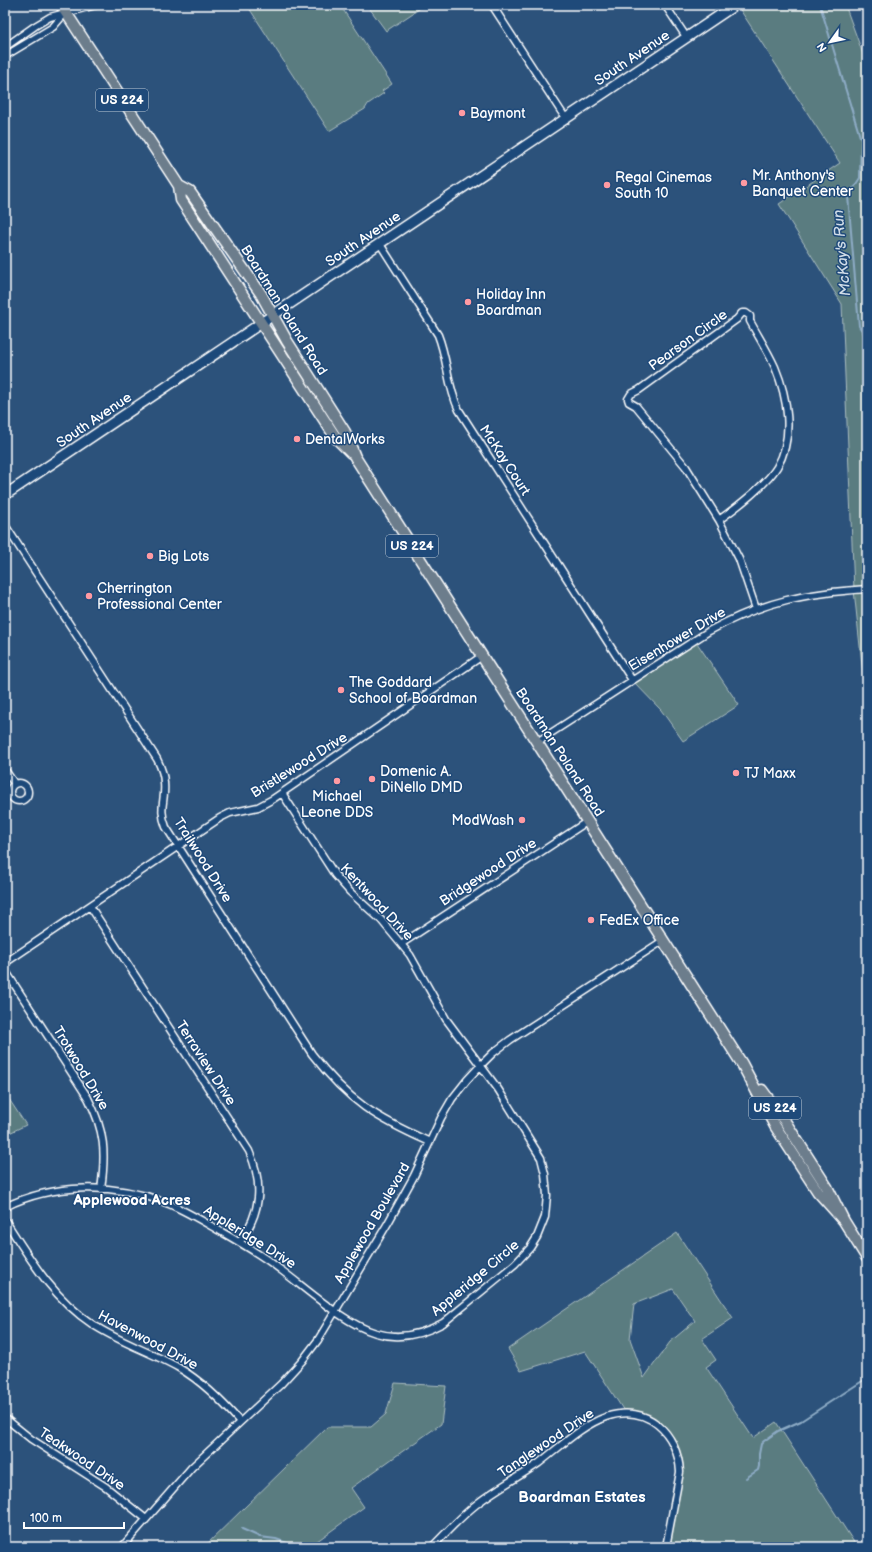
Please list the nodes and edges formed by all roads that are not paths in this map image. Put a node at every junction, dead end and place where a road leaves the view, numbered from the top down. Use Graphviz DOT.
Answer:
graph roads {
  1 [pos="96,5"];
  2 [pos="492,5"];
  3 [pos="665,5"];
  4 [pos="736,5"];
  5 [pos="63,9"];
  6 [pos="687,38"];
  7 [pos="5,47"];
  8 [pos="5,56"];
  9 [pos="566,119"];
  10 [pos="179,186"];
  11 [pos="380,244"];
  12 [pos="273,316"];
  13 [pos="262,324"];
  14 [pos="355,456"];
  15 [pos="5,496"];
  16 [pos="719,520"];
  17 [pos="5,524"];
  18 [pos="867,589"];
  19 [pos="756,609"];
  20 [pos="482,656"];
  21 [pos="632,680"];
  22 [pos="537,742"];
  23 [pos="5,770"];
  24 [pos="14,783"];
  25 [pos="282,793"];
  26 [pos="588,821"];
  27 [pos="178,846"];
  28 [pos="90,906"];
  29 [pos="664,940"];
  30 [pos="401,944"];
  31 [pos="5,963"];
  32 [pos="5,970"];
  33 [pos="480,1066"];
  34 [pos="430,1142"];
  35 [pos="101,1189"];
  36 [pos="5,1207"];
  37 [pos="5,1220"];
  38 [pos="240,1242"];
  39 [pos="867,1258"];
  40 [pos="335,1311"];
  41 [pos="5,1418"];
  42 [pos="240,1422"];
  43 [pos="146,1519"];
  44 [pos="122,1547"];
  45 [pos="432,1547"];
  46 [pos="666,1547"];
  1 -- 5 [label="street"];
  2 -- 9 [label="street"];
  3 -- 6 [label="street"];
  4 -- 6 [label="main road, South Avenue"];
  5 -- 7 [label="street"];
  5 -- 8 [label="street"];
  5 -- 10 [label="main road, Boardman Poland Road / US 224"];
  6 -- 9 [label="main road, South Avenue"];
  9 -- 11 [label="main road, South Avenue"];
  10 -- 12 [label="main road, Boardman Poland Road / US 224"];
  10 -- 13 [label="main road, Boardman Poland Road / US 224"];
  11 -- 12 [label="main road, South Avenue"];
  11 -- 21 [label="street, McKay Court"];
  12 -- 13 [label="main road, South Avenue"];
  12 -- 14 [label="main road, Boardman Poland Road / US 224"];
  13 -- 14 [label="main road, Boardman Poland Road / US 224"];
  13 -- 15 [label="main road, South Avenue"];
  14 -- 20 [label="main road, Boardman Poland Road / US 224"];
  16 -- 16 [label="street, Pearson Circle"];
  16 -- 19 [label="street, Pearson Circle"];
  17 -- 27 [label="street, Trailwood Drive"];
  18 -- 19 [label="street, Eisenhower Drive"];
  19 -- 21 [label="street, Eisenhower Drive"];
  20 -- 22 [label="main road, Boardman Poland Road / US 224"];
  20 -- 25 [label="street, Bristlewood Drive"];
  21 -- 22 [label="street, Eisenhower Drive"];
  22 -- 26 [label="main road, Boardman Poland Road / US 224"];
  23 -- 24 [label="street"];
  25 -- 27 [label="street, Bristlewood Drive"];
  25 -- 30 [label="street, Kentwood Drive"];
  26 -- 29 [label="main road, Boardman Poland Road / US 224"];
  26 -- 30 [label="street, Bridgewood Drive"];
  27 -- 28 [label="street, Bristlewood Drive"];
  27 -- 34 [label="street, Trailwood Drive"];
  28 -- 31 [label="street, Bristlewood Drive"];
  28 -- 38 [label="street, Terraview Drive"];
  29 -- 33 [label="street, Applewood Boulevard"];
  29 -- 39 [label="main road, Boardman Poland Road / US 224"];
  30 -- 33 [label="street, Kentwood Drive"];
  32 -- 35 [label="street, Trotwood Drive"];
  33 -- 34 [label="street, Applewood Boulevard"];
  33 -- 40 [label="street, Appleridge Circle"];
  34 -- 40 [label="street, Applewood Boulevard"];
  35 -- 36 [label="street, Appleridge Drive"];
  35 -- 38 [label="street, Appleridge Drive"];
  37 -- 42 [label="street, Havenwood Drive"];
  38 -- 40 [label="street, Appleridge Drive"];
  40 -- 42 [label="street, Applewood Boulevard"];
  41 -- 43 [label="street, Teakwood Drive"];
  42 -- 43 [label="street, Applewood Boulevard"];
  43 -- 44 [label="street, Applewood Boulevard"];
  45 -- 46 [label="street, Tanglewood Drive"];
}
